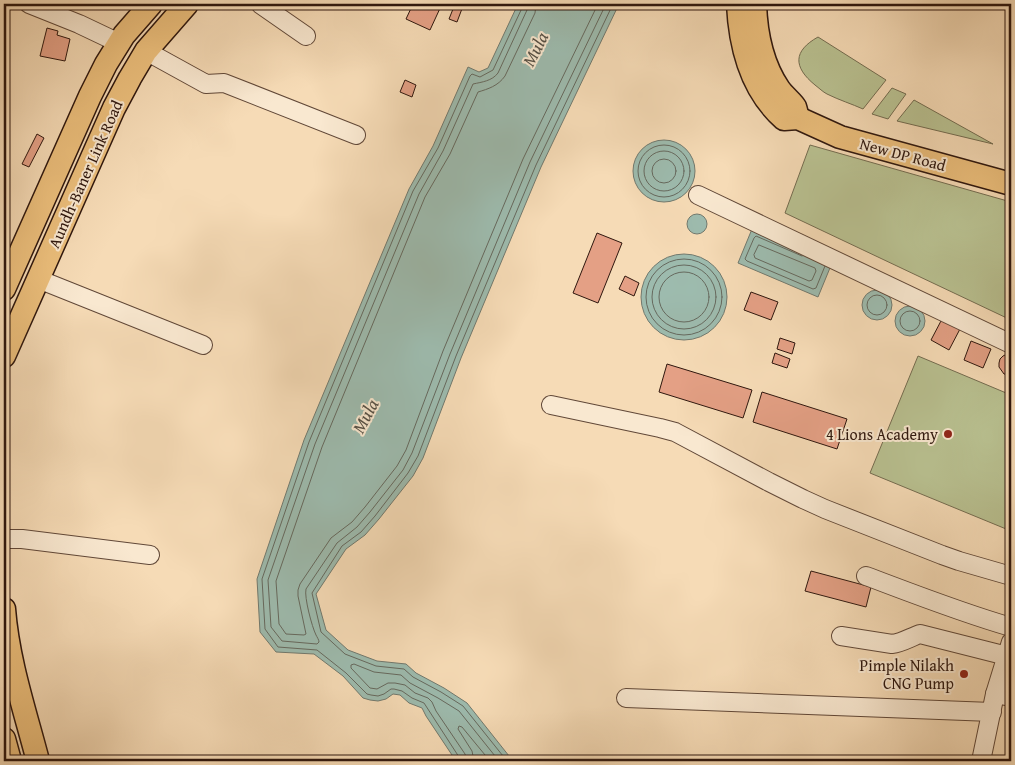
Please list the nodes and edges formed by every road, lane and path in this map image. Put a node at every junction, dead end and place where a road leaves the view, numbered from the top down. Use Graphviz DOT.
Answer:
graph roads {
  1 [pos="29,4"];
  2 [pos="151,4"];
  3 [pos="187,4"];
  4 [pos="260,4"];
  5 [pos="746,7"];
  6 [pos="306,36"];
  7 [pos="119,43"];
  8 [pos="146,51"];
  9 [pos="356,135"];
  10 [pos="1011,184"];
  11 [pos="698,195"];
  12 [pos="38,279"];
  13 [pos="4,289"];
  14 [pos="1011,344"];
  15 [pos="203,345"];
  16 [pos="4,356"];
  17 [pos="550,405"];
  18 [pos="4,539"];
  19 [pos="150,554"];
  20 [pos="866,576"];
  21 [pos="1011,576"];
  22 [pos="4,609"];
  23 [pos="1011,627"];
  24 [pos="841,636"];
  25 [pos="1009,649"];
  26 [pos="1003,696"];
  27 [pos="626,698"];
  28 [pos="992,712"];
  29 [pos="4,739"];
  30 [pos="10,761"];
  31 [pos="38,761"];
  32 [pos="981,761"];
  1 -- 7 [label="street"];
  2 -- 7 [label="main road, Aundh-Baner Link Road"];
  3 -- 8 [label="main road, Aundh-Baner Link Road"];
  4 -- 6 [label="street"];
  5 -- 10 [label="main road, New DP Road"];
  7 -- 13 [label="main road, Aundh-Baner Link Road"];
  8 -- 9 [label="street"];
  8 -- 12 [label="main road, Aundh-Baner Link Road"];
  11 -- 14 [label="street"];
  12 -- 15 [label="street"];
  12 -- 16 [label="main road, Aundh-Baner Link Road"];
  17 -- 21 [label="street"];
  18 -- 19 [label="street"];
  20 -- 23 [label="street"];
  22 -- 31 [label="main road"];
  24 -- 25 [label="street"];
  25 -- 26 [label="street"];
  26 -- 28 [label="street"];
  27 -- 28 [label="street"];
  28 -- 32 [label="street"];
  29 -- 30 [label="main road"];
}
